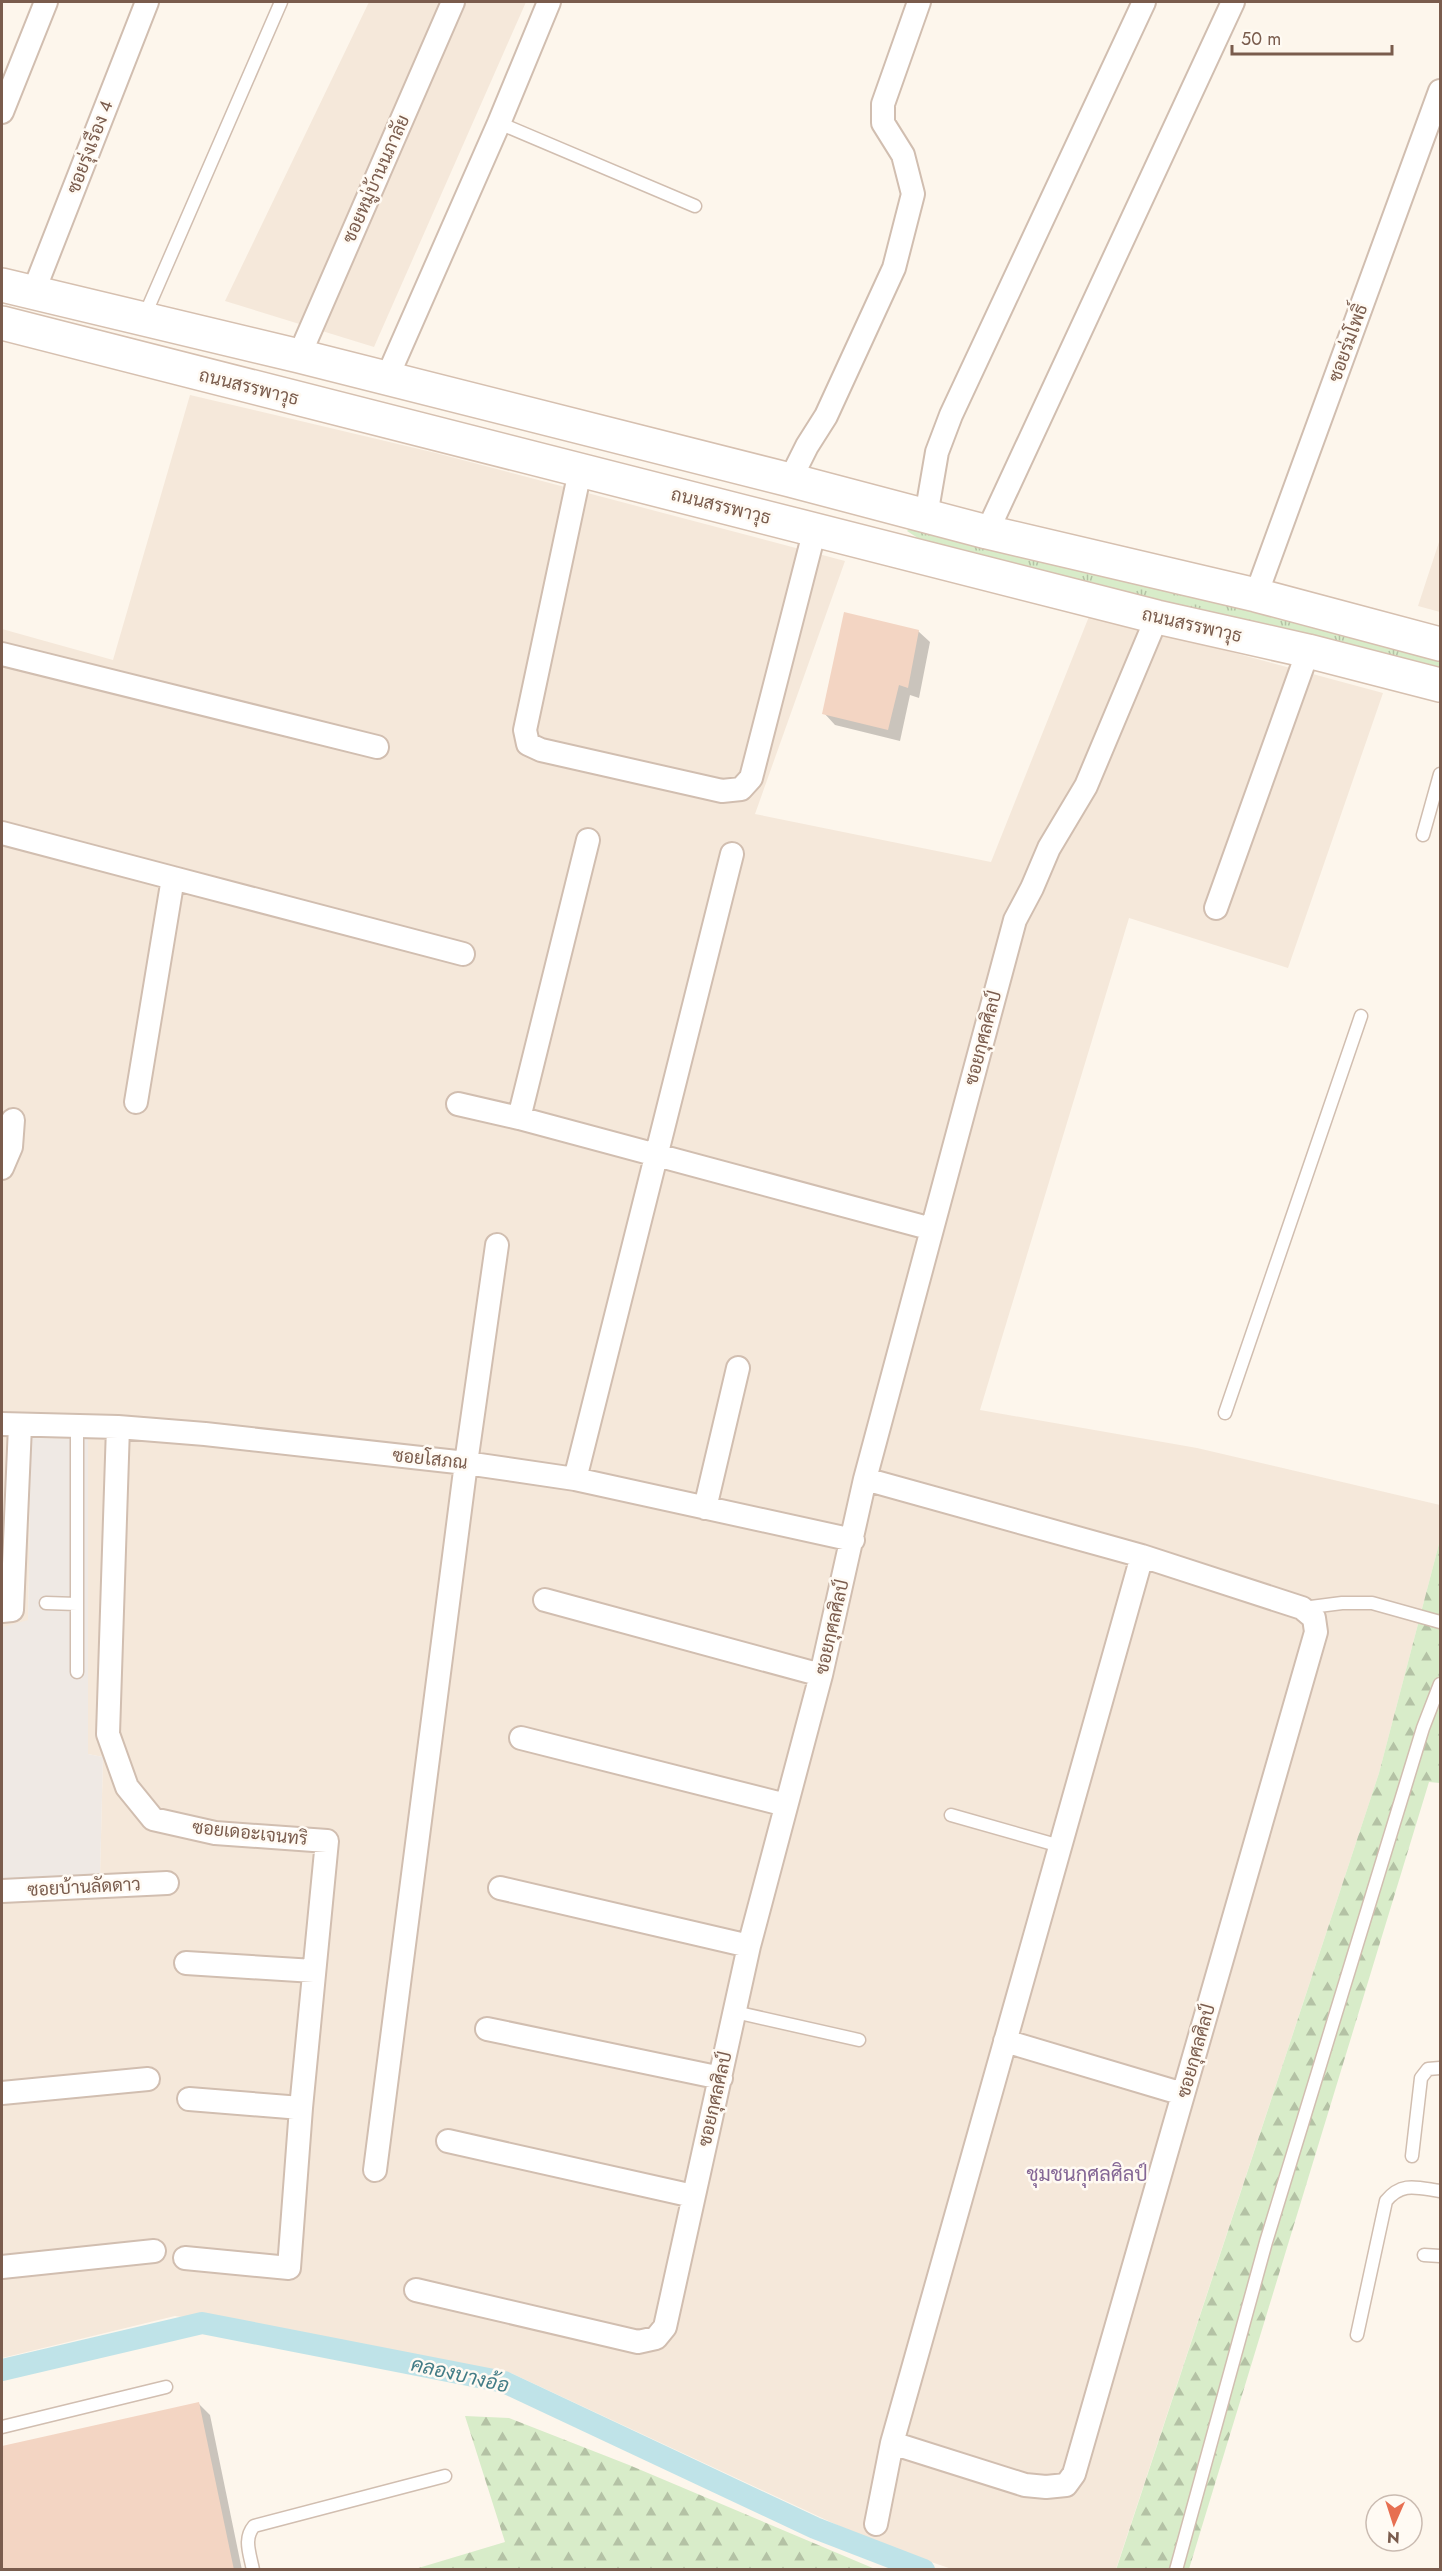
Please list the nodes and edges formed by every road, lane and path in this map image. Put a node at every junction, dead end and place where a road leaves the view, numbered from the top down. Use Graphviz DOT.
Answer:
graph roads {
  1 [pos="46,2"];
  2 [pos="147,2"];
  3 [pos="281,2"];
  4 [pos="453,2"];
  5 [pos="549,2"];
  6 [pos="918,2"];
  7 [pos="1144,2"];
  8 [pos="1233,2"];
  9 [pos="6,86"];
  10 [pos="1440,91"];
  11 [pos="2,112"];
  12 [pos="499,123"];
  13 [pos="695,206"];
  14 [pos="2,285"];
  15 [pos="33,293"];
  16 [pos="144,319"];
  17 [pos="2,323"];
  18 [pos="299,356"];
  19 [pos="386,380"];
  20 [pos="580,471"];
  21 [pos="790,480"];
  22 [pos="871,501"];
  23 [pos="926,516"];
  24 [pos="815,529"];
  25 [pos="987,532"];
  26 [pos="862,543"];
  27 [pos="1257,595"];
  28 [pos="1157,617"];
  29 [pos="1440,644"];
  30 [pos="1308,651"];
  31 [pos="2,654"];
  32 [pos="1440,685"];
  33 [pos="377,747"];
  34 [pos="1440,774"];
  35 [pos="2,834"];
  36 [pos="1423,835"];
  37 [pos="588,840"];
  38 [pos="732,854"];
  39 [pos="173,878"];
  40 [pos="1216,908"];
  41 [pos="463,954"];
  42 [pos="1361,1016"];
  43 [pos="136,1102"];
  44 [pos="458,1104"];
  45 [pos="519,1118"];
  46 [pos="13,1120"];
  47 [pos="655,1154"];
  48 [pos="2,1168"];
  49 [pos="932,1229"];
  50 [pos="497,1245"];
  51 [pos="738,1368"];
  52 [pos="1226,1413"];
  53 [pos="11,1425"];
  54 [pos="77,1427"];
  55 [pos="118,1427"];
  56 [pos="466,1463"];
  57 [pos="575,1479"];
  58 [pos="865,1479"];
  59 [pos="705,1508"];
  60 [pos="853,1540"];
  61 [pos="1142,1556"];
  62 [pos="545,1600"];
  63 [pos="46,1603"];
  64 [pos="77,1604"];
  65 [pos="1302,1608"];
  66 [pos="2,1611"];
  67 [pos="1440,1622"];
  68 [pos="77,1672"];
  69 [pos="821,1675"];
  70 [pos="1440,1684"];
  71 [pos="521,1738"];
  72 [pos="786,1805"];
  73 [pos="951,1815"];
  74 [pos="1060,1845"];
  75 [pos="167,1882"];
  76 [pos="500,1888"];
  77 [pos="2,1891"];
  78 [pos="749,1946"];
  79 [pos="186,1964"];
  80 [pos="314,1971"];
  81 [pos="735,2012"];
  82 [pos="487,2029"];
  83 [pos="859,2040"];
  84 [pos="1005,2041"];
  85 [pos="1440,2068"];
  86 [pos="721,2078"];
  87 [pos="148,2079"];
  88 [pos="2,2093"];
  89 [pos="1183,2094"];
  90 [pos="189,2099"];
  91 [pos="301,2108"];
  92 [pos="448,2141"];
  93 [pos="1412,2156"];
  94 [pos="375,2170"];
  95 [pos="1440,2191"];
  96 [pos="693,2196"];
  97 [pos="154,2251"];
  98 [pos="1424,2255"];
  99 [pos="1440,2256"];
  100 [pos="185,2258"];
  101 [pos="2,2267"];
  102 [pos="416,2290"];
  103 [pos="1357,2335"];
  104 [pos="166,2387"];
  105 [pos="2,2427"];
  106 [pos="892,2443"];
  107 [pos="445,2475"];
  108 [pos="876,2524"];
  109 [pos="253,2570"];
  110 [pos="1176,2570"];
  1 -- 9 [label="street"];
  2 -- 15 [label="street, ซอยรุ่งเรือง 4"];
  3 -- 16 [label="lane"];
  4 -- 18 [label="street, ซอยหมู่บ้านนภาลัย"];
  5 -- 12 [label="street"];
  6 -- 21 [label="street"];
  7 -- 23 [label="street"];
  8 -- 25 [label="street"];
  9 -- 11 [label="street"];
  10 -- 27 [label="street, ซอยร่มโพธิ์"];
  12 -- 13 [label="lane"];
  12 -- 19 [label="street"];
  14 -- 15 [label="main road"];
  15 -- 16 [label="main road"];
  16 -- 18 [label="main road"];
  17 -- 20 [label="main road, ถนนสรรพาวุธ"];
  18 -- 19 [label="main road"];
  19 -- 21 [label="main road"];
  20 -- 24 [label="main road, ถนนสรรพาวุธ"];
  20 -- 24 [label="street"];
  21 -- 22 [label="main road"];
  22 -- 23 [label="main road"];
  22 -- 26 [label="main road"];
  23 -- 25 [label="main road"];
  24 -- 26 [label="main road, ถนนสรรพาวุธ"];
  25 -- 27 [label="main road"];
  26 -- 28 [label="main road, ถนนสรรพาวุธ"];
  27 -- 29 [label="main road"];
  28 -- 30 [label="main road, ถนนสรรพาวุธ"];
  28 -- 49 [label="street, ซอยกุศลศิลป์"];
  30 -- 32 [label="main road, ถนนสรรพาวุธ"];
  30 -- 40 [label="street"];
  31 -- 33 [label="street"];
  34 -- 36 [label="lane"];
  35 -- 39 [label="street"];
  37 -- 45 [label="street"];
  38 -- 47 [label="street"];
  39 -- 41 [label="street"];
  39 -- 43 [label="street"];
  42 -- 52 [label="lane"];
  44 -- 45 [label="street"];
  45 -- 47 [label="street"];
  46 -- 48 [label="street"];
  47 -- 49 [label="street"];
  47 -- 57 [label="street"];
  49 -- 58 [label="street, ซอยกุศลศิลป์"];
  50 -- 56 [label="street"];
  51 -- 59 [label="street"];
  53 -- 54 [label="street, ซอยโสภณ"];
  53 -- 66 [label="street"];
  54 -- 55 [label="street, ซอยโสภณ"];
  54 -- 64 [label="lane"];
  55 -- 56 [label="street, ซอยโสภณ"];
  55 -- 80 [label="street, ซอยเดอะเจนทริ"];
  56 -- 57 [label="street, ซอยโสภณ"];
  56 -- 94 [label="street"];
  57 -- 59 [label="street, ซอยโสภณ"];
  58 -- 60 [label="street, ซอยกุศลศิลป์"];
  58 -- 61 [label="street"];
  59 -- 60 [label="street, ซอยโสภณ"];
  60 -- 69 [label="street, ซอยกุศลศิลป์"];
  61 -- 65 [label="street"];
  61 -- 74 [label="street"];
  62 -- 69 [label="street"];
  63 -- 64 [label="lane"];
  64 -- 68 [label="lane"];
  65 -- 67 [label="lane"];
  65 -- 89 [label="street, ซอยกุศลศิลป์"];
  69 -- 72 [label="street, ซอยกุศลศิลป์"];
  70 -- 110 [label="lane"];
  71 -- 72 [label="street"];
  72 -- 78 [label="street, ซอยกุศลศิลป์"];
  73 -- 74 [label="lane"];
  74 -- 84 [label="street"];
  75 -- 77 [label="street, ซอยบ้านลัดดาว"];
  76 -- 78 [label="street"];
  78 -- 81 [label="street, ซอยกุศลศิลป์"];
  79 -- 80 [label="street"];
  80 -- 91 [label="street, ซอยเดอะเจนทริ"];
  81 -- 83 [label="lane"];
  81 -- 86 [label="street, ซอยกุศลศิลป์"];
  82 -- 86 [label="street"];
  84 -- 89 [label="street"];
  84 -- 106 [label="street"];
  85 -- 93 [label="lane"];
  86 -- 96 [label="street, ซอยกุศลศิลป์"];
  87 -- 88 [label="street"];
  89 -- 106 [label="street, ซอยกุศลศิลป์"];
  90 -- 91 [label="street"];
  91 -- 100 [label="street, ซอยเดอะเจนทริ"];
  92 -- 96 [label="street"];
  95 -- 103 [label="lane"];
  96 -- 102 [label="street, ซอยกุศลศิลป์"];
  97 -- 101 [label="street"];
  98 -- 99 [label="lane"];
  104 -- 105 [label="lane"];
  106 -- 108 [label="street"];
  107 -- 109 [label="lane"];
}
